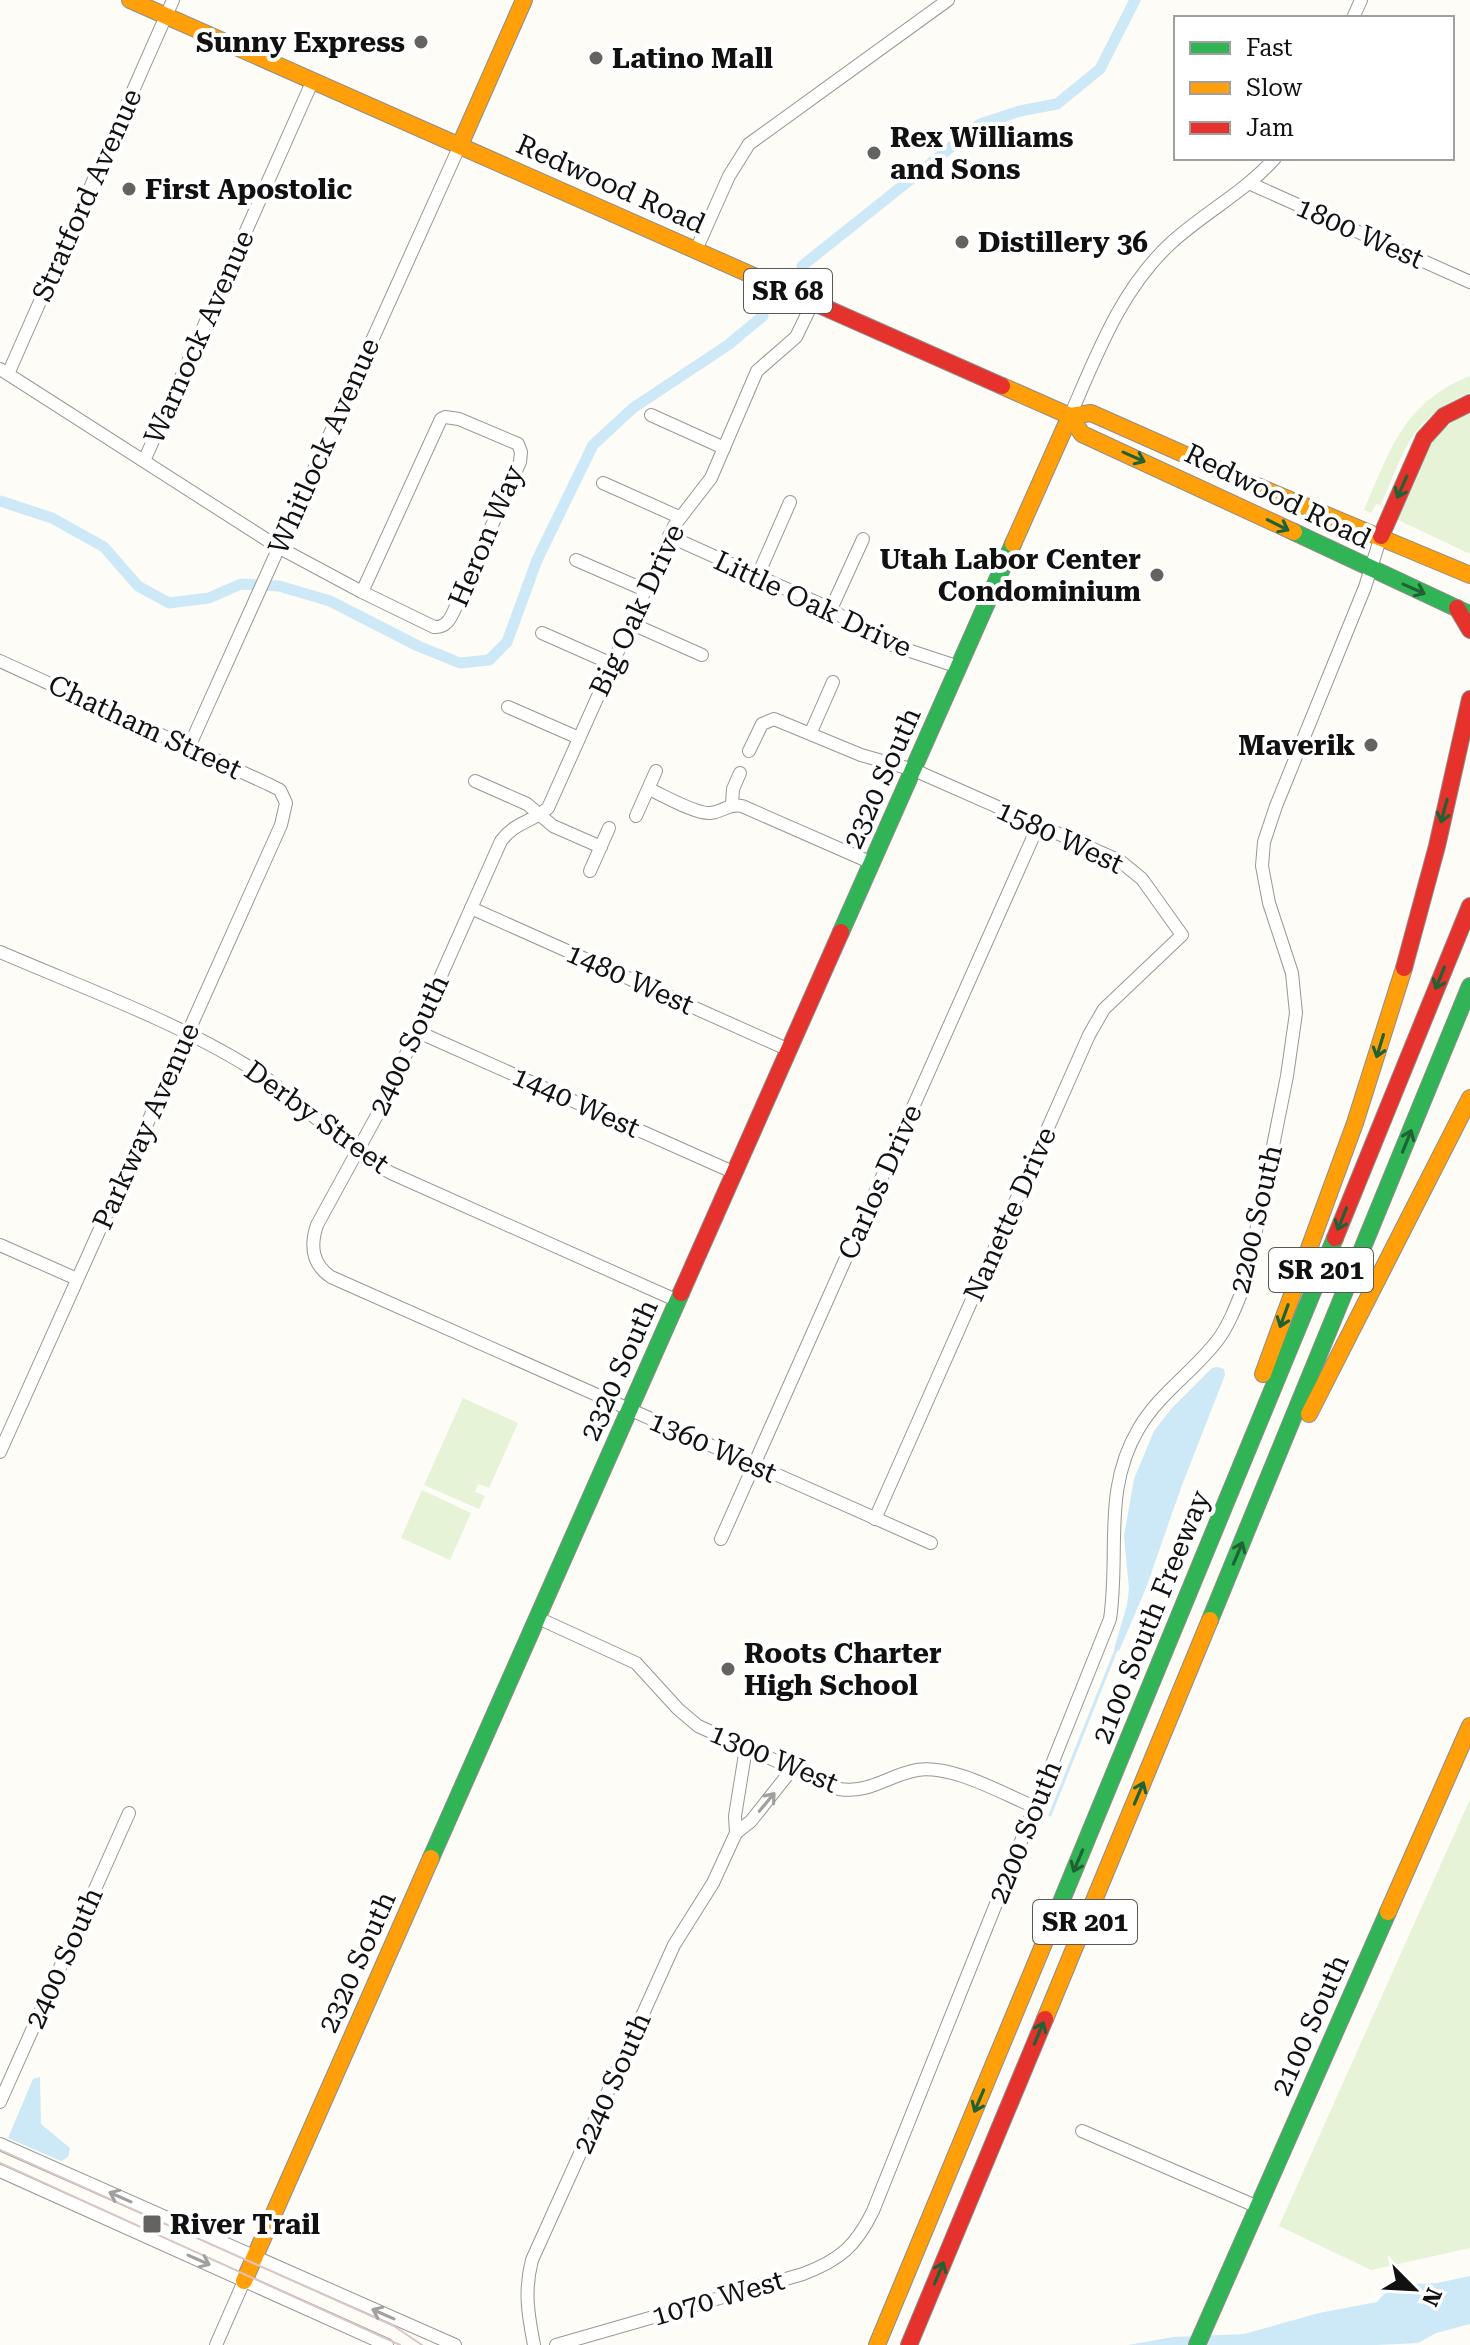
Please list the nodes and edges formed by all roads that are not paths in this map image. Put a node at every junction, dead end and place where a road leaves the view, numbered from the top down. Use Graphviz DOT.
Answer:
graph roads {
  1 [pos="130,0"];
  2 [pos="524,0"];
  3 [pos="948,0"];
  4 [pos="170,8"];
  5 [pos="313,80"];
  6 [pos="460,145"];
  7 [pos="1273,160"];
  8 [pos="1251,184"];
  9 [pos="696,250"];
  10 [pos="1470,282"];
  11 [pos="813,302"];
  12 [pos="4,372"];
  13 [pos="1470,403"];
  14 [pos="651,415"];
  15 [pos="1070,416"];
  16 [pos="724,448"];
  17 [pos="144,461"];
  18 [pos="603,483"];
  19 [pos="790,502"];
  20 [pos="679,517"];
  21 [pos="669,536"];
  22 [pos="1381,536"];
  23 [pos="863,539"];
  24 [pos="278,547"];
  25 [pos="576,560"];
  26 [pos="1370,570"];
  27 [pos="758,575"];
  28 [pos="1470,575"];
  29 [pos="645,590"];
  30 [pos="362,592"];
  31 [pos="831,609"];
  32 [pos="1463,611"];
  33 [pos="630,623"];
  34 [pos="1470,630"];
  35 [pos="542,633"];
  36 [pos="702,655"];
  37 [pos="0,661"];
  38 [pos="612,664"];
  39 [pos="959,667"];
  40 [pos="833,682"];
  41 [pos="1470,699"];
  42 [pos="508,707"];
  43 [pos="1470,722"];
  44 [pos="811,732"];
  45 [pos="579,738"];
  46 [pos="189,747"];
  47 [pos="749,751"];
  48 [pos="1457,760"];
  49 [pos="914,770"];
  50 [pos="656,771"];
  51 [pos="740,773"];
  52 [pos="475,781"];
  53 [pos="649,789"];
  54 [pos="285,798"];
  55 [pos="732,804"];
  56 [pos="539,815"];
  57 [pos="636,816"];
  58 [pos="1038,826"];
  59 [pos="609,828"];
  60 [pos="601,847"];
  61 [pos="872,863"];
  62 [pos="590,871"];
  63 [pos="1470,906"];
  64 [pos="471,908"];
  65 [pos="1182,935"];
  66 [pos="0,952"];
  67 [pos="1470,986"];
  68 [pos="416,1031"];
  69 [pos="187,1034"];
  70 [pos="789,1050"];
  71 [pos="1470,1098"];
  72 [pos="1470,1125"];
  73 [pos="357,1152"];
  74 [pos="735,1173"];
  75 [pos="1409,1218"];
  76 [pos="0,1245"];
  77 [pos="320,1270"];
  78 [pos="77,1279"];
  79 [pos="678,1301"];
  80 [pos="630,1410"];
  81 [pos="0,1452"];
  82 [pos="754,1465"];
  83 [pos="1261,1498"];
  84 [pos="875,1519"];
  85 [pos="721,1539"];
  86 [pos="931,1543"];
  87 [pos="538,1618"];
  88 [pos="1173,1633"];
  89 [pos="1470,1726"];
  90 [pos="746,1748"];
  91 [pos="793,1768"];
  92 [pos="1035,1807"];
  93 [pos="129,1813"];
  94 [pos="736,1833"];
  95 [pos="0,2102"];
  96 [pos="1082,2131"];
  97 [pos="0,2144"];
  98 [pos="0,2171"];
  99 [pos="1258,2207"];
  100 [pos="917,2249"];
  101 [pos="255,2257"];
  102 [pos="833,2261"];
  103 [pos="244,2281"];
  104 [pos="216,2345"];
  105 [pos="387,2345"];
  106 [pos="455,2345"];
  107 [pos="534,2345"];
  108 [pos="556,2345"];
  109 [pos="864,2345"];
  110 [pos="877,2345"];
  111 [pos="909,2345"];
  112 [pos="1197,2345"];
  1 -- 4 [label="main road, Redwood Road / SR 68"];
  2 -- 6 [label="main road"];
  3 -- 9 [label="street"];
  4 -- 5 [label="main road, Redwood Road / SR 68"];
  4 -- 12 [label="street, Stratford Avenue"];
  5 -- 6 [label="main road, Redwood Road / SR 68"];
  5 -- 17 [label="street, Warnock Avenue"];
  6 -- 9 [label="main road, Redwood Road / SR 68"];
  6 -- 24 [label="street, Whitlock Avenue"];
  7 -- 8 [label="street"];
  8 -- 10 [label="street, 1800 West"];
  8 -- 15 [label="street"];
  9 -- 11 [label="main road, Redwood Road / SR 68"];
  11 -- 15 [label="main road, Redwood Road / SR 68"];
  11 -- 16 [label="street, Big Oak Drive"];
  12 -- 17 [label="street"];
  13 -- 22 [label="main road, one-way"];
  14 -- 16 [label="street"];
  15 -- 22 [label="main road, Redwood Road / SR 68"];
  15 -- 26 [label="main road, Redwood Road / SR 68, one-way"];
  15 -- 39 [label="main road, 2320 South"];
  16 -- 20 [label="street, Big Oak Drive"];
  17 -- 24 [label="street"];
  18 -- 20 [label="street"];
  19 -- 27 [label="street"];
  20 -- 21 [label="street, Big Oak Drive"];
  21 -- 27 [label="street, Little Oak Drive"];
  21 -- 29 [label="street, Big Oak Drive"];
  22 -- 26 [label="street, 2200 South"];
  22 -- 28 [label="main road, Redwood Road / SR 68"];
  23 -- 31 [label="street"];
  24 -- 30 [label="street"];
  24 -- 46 [label="street, Whitlock Avenue"];
  25 -- 29 [label="street"];
  26 -- 32 [label="main road, Redwood Road / SR 68, one-way"];
  26 -- 92 [label="street, 2200 South"];
  27 -- 31 [label="street, Little Oak Drive"];
  29 -- 33 [label="street, Big Oak Drive"];
  30 -- 30 [label="street, Heron Way"];
  31 -- 39 [label="street, Little Oak Drive"];
  32 -- 34 [label="main road"];
  33 -- 36 [label="street"];
  33 -- 38 [label="street, Big Oak Drive"];
  35 -- 38 [label="street"];
  37 -- 46 [label="street, Chatham Street"];
  38 -- 45 [label="street, Big Oak Drive"];
  39 -- 49 [label="main road, 2320 South"];
  40 -- 44 [label="street"];
  41 -- 48 [label="main road"];
  42 -- 45 [label="street"];
  43 -- 48 [label="main road"];
  44 -- 47 [label="street, 1580 West"];
  44 -- 49 [label="street, 1580 West"];
  45 -- 56 [label="street, Big Oak Drive"];
  46 -- 54 [label="street, Chatham Street"];
  48 -- 88 [label="main road, one-way"];
  49 -- 58 [label="street, 1580 West"];
  49 -- 61 [label="main road, 2320 South"];
  50 -- 53 [label="street"];
  51 -- 55 [label="street"];
  52 -- 56 [label="street"];
  53 -- 55 [label="street"];
  53 -- 57 [label="street"];
  54 -- 69 [label="street, Parkway Avenue"];
  55 -- 61 [label="street"];
  56 -- 60 [label="street"];
  56 -- 64 [label="street, 2400 South"];
  58 -- 65 [label="street, 1580 West"];
  58 -- 82 [label="street, Carlos Drive"];
  59 -- 60 [label="street"];
  60 -- 62 [label="street"];
  61 -- 70 [label="main road, 2320 South"];
  63 -- 88 [label="main road, 2100 South Freeway / SR 201, one-way"];
  64 -- 68 [label="street, 2400 South"];
  64 -- 70 [label="street, 1480 West"];
  65 -- 84 [label="street, Nanette Drive"];
  66 -- 69 [label="street, Derby Street"];
  83 -- 67 [label="main road, 2100 South Freeway / SR 201, one-way"];
  68 -- 73 [label="street, 2400 South"];
  68 -- 74 [label="street, 1440 West"];
  69 -- 73 [label="street, Derby Street"];
  69 -- 78 [label="street, Parkway Avenue"];
  70 -- 74 [label="main road, 2320 South"];
  71 -- 75 [label="main road"];
  72 -- 75 [label="main road"];
  73 -- 77 [label="street, 2400 South"];
  73 -- 79 [label="street, Derby Street"];
  74 -- 79 [label="main road, 2320 South"];
  75 -- 83 [label="main road"];
  76 -- 78 [label="street"];
  77 -- 80 [label="street, 1360 West"];
  78 -- 81 [label="street, Parkway Avenue"];
  79 -- 80 [label="main road, 2320 South"];
  80 -- 82 [label="street, 1360 West"];
  80 -- 87 [label="main road, 2320 South"];
  82 -- 84 [label="street, 1360 West"];
  82 -- 85 [label="street, Carlos Drive"];
  111 -- 83 [label="main road, 2100 South Freeway / SR 201, one-way"];
  84 -- 86 [label="street, 1360 West"];
  87 -- 90 [label="street, 1300 West"];
  87 -- 101 [label="main road, 2320 South"];
  88 -- 100 [label="main road, 2100 South Freeway / SR 201, one-way"];
  89 -- 99 [label="main road, 2100 South"];
  90 -- 91 [label="street, 1300 West"];
  90 -- 94 [label="street, 2240 South"];
  91 -- 92 [label="street, 1300 West"];
  94 -- 91 [label="street, 2240 South, one-way"];
  92 -- 102 [label="street, 2200 South"];
  93 -- 95 [label="street, 2400 South"];
  94 -- 107 [label="street, 2240 South"];
  96 -- 99 [label="street"];
  101 -- 97 [label="street, one-way"];
  98 -- 103 [label="street, one-way"];
  99 -- 112 [label="main road, 2100 South"];
  100 -- 109 [label="main road"];
  100 -- 110 [label="main road, 2100 South Freeway / SR 201"];
  101 -- 103 [label="main road, 2320 South"];
  106 -- 101 [label="street, one-way"];
  102 -- 108 [label="street, 1070 West"];
  103 -- 104 [label="street, 2320 South"];
  103 -- 105 [label="street"];
}
